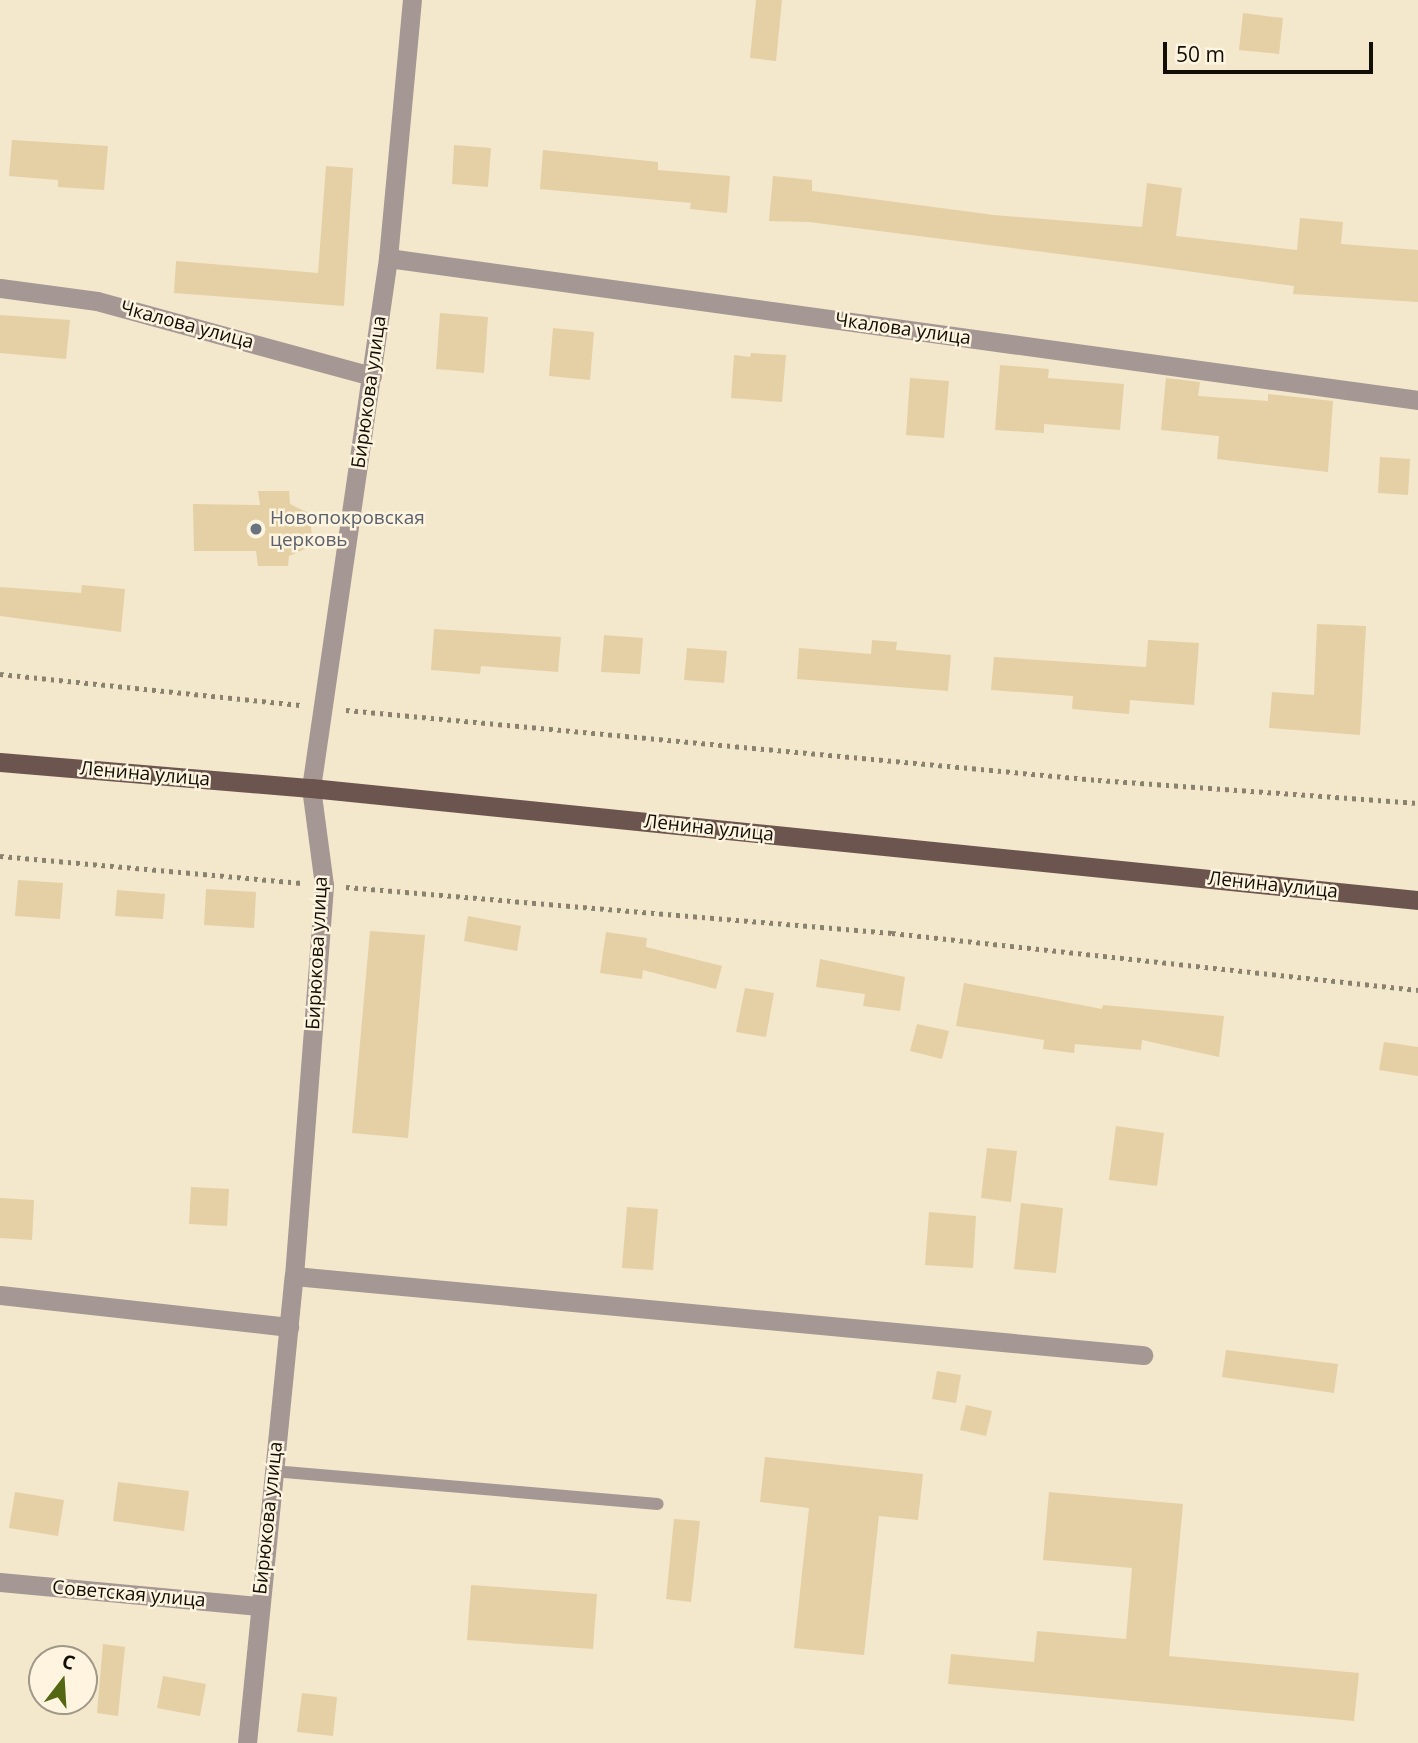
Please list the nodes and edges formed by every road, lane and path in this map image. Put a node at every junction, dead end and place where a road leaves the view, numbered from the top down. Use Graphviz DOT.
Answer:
graph roads {
  1 [pos="412,0"];
  2 [pos="388,258"];
  3 [pos="0,288"];
  4 [pos="372,376"];
  5 [pos="1418,400"];
  6 [pos="0,674"];
  7 [pos="324,708"];
  8 [pos="0,762"];
  9 [pos="312,788"];
  10 [pos="1418,803"];
  11 [pos="0,856"];
  12 [pos="324,885"];
  13 [pos="1418,900"];
  14 [pos="1418,990"];
  15 [pos="294,1276"];
  16 [pos="0,1295"];
  17 [pos="289,1327"];
  18 [pos="1143,1355"];
  19 [pos="273,1471"];
  20 [pos="657,1504"];
  21 [pos="0,1581"];
  22 [pos="258,1606"];
  23 [pos="247,1743"];
  1 -- 2 [label="street, Бирюкова улица"];
  2 -- 4 [label="street, Бирюкова улица"];
  2 -- 5 [label="street, Чкалова улица"];
  3 -- 4 [label="street, Чкалова улица"];
  4 -- 7 [label="street, Бирюкова улица"];
  6 -- 7 [label="path"];
  7 -- 9 [label="street, Бирюкова улица"];
  7 -- 10 [label="path"];
  8 -- 9 [label="main road, Ленина улица"];
  9 -- 12 [label="street, Бирюкова улица"];
  9 -- 13 [label="main road, Ленина улица"];
  11 -- 12 [label="path"];
  12 -- 14 [label="path"];
  12 -- 15 [label="street, Бирюкова улица"];
  15 -- 17 [label="street, Бирюкова улица"];
  15 -- 18 [label="street"];
  16 -- 17 [label="street"];
  17 -- 19 [label="street, Бирюкова улица"];
  19 -- 20 [label="lane"];
  19 -- 22 [label="street, Бирюкова улица"];
  21 -- 22 [label="street, Советская улица"];
  22 -- 23 [label="street, Бирюкова улица"];
}
